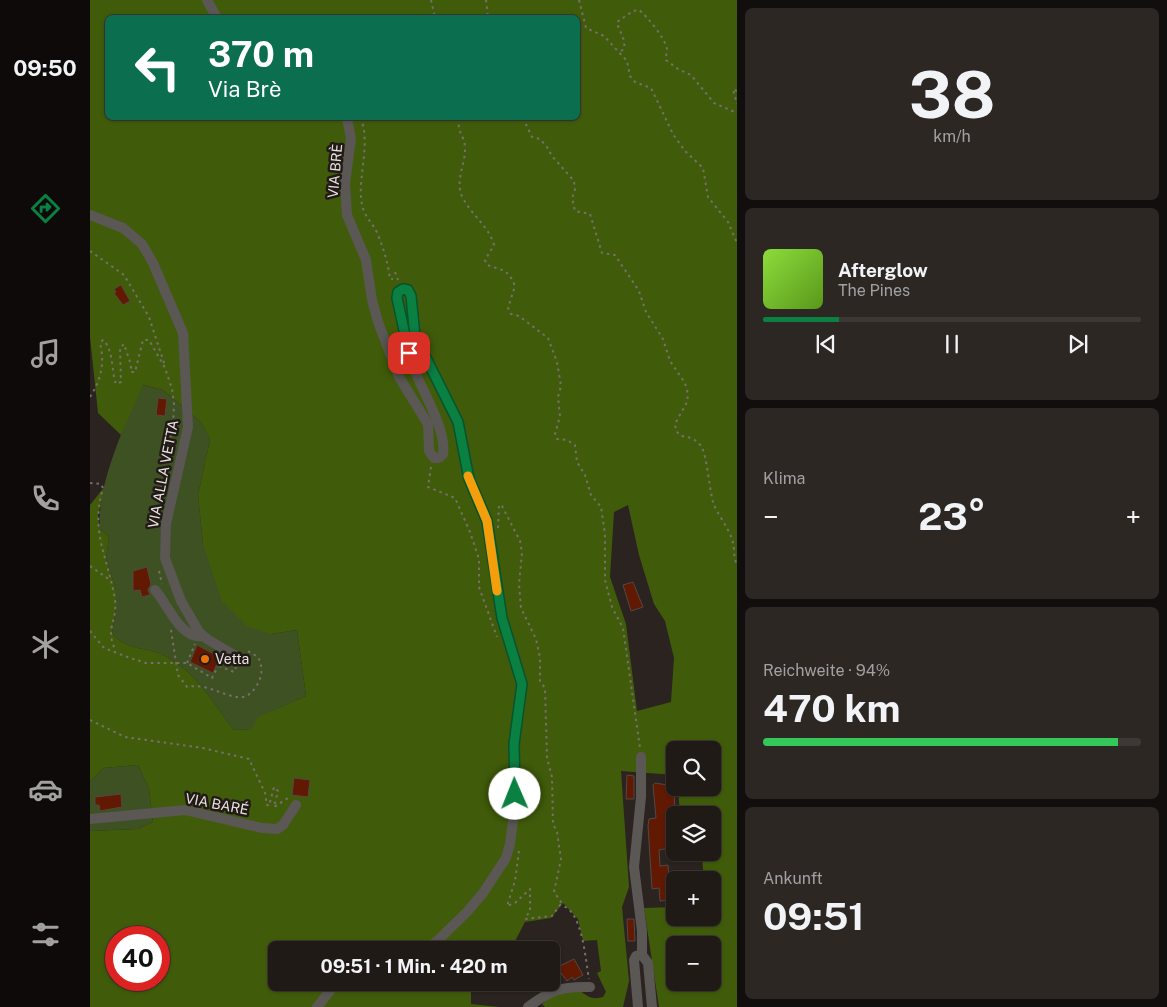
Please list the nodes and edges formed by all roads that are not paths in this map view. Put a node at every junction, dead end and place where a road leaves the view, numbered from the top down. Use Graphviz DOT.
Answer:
graph roads {
  1 [pos="207,0"];
  2 [pos="215,15"];
  3 [pos="347,120"];
  4 [pos="90,215"];
  5 [pos="155,590"];
  6 [pos="199,639"];
  7 [pos="239,658"];
  8 [pos="641,757"];
  9 [pos="292,805"];
  10 [pos="90,819"];
  11 [pos="437,941"];
  12 [pos="642,955"];
  13 [pos="590,987"];
  14 [pos="330,991"];
  15 [pos="317,1007"];
  16 [pos="528,1007"];
  17 [pos="638,1007"];
  18 [pos="652,1007"];
  1 -- 2 [label="street"];
  3 -- 11 [label="street, VIA BRÈ"];
  4 -- 6 [label="street, VIA ALLA VETTA"];
  5 -- 6 [label="street"];
  6 -- 7 [label="street, VIA ALLA VETTA"];
  8 -- 12 [label="street"];
  9 -- 10 [label="street, VIA BARÉ"];
  12 -- 17 [label="street"];
  12 -- 18 [label="street"];
  13 -- 16 [label="street"];
  14 -- 15 [label="street"];
}
